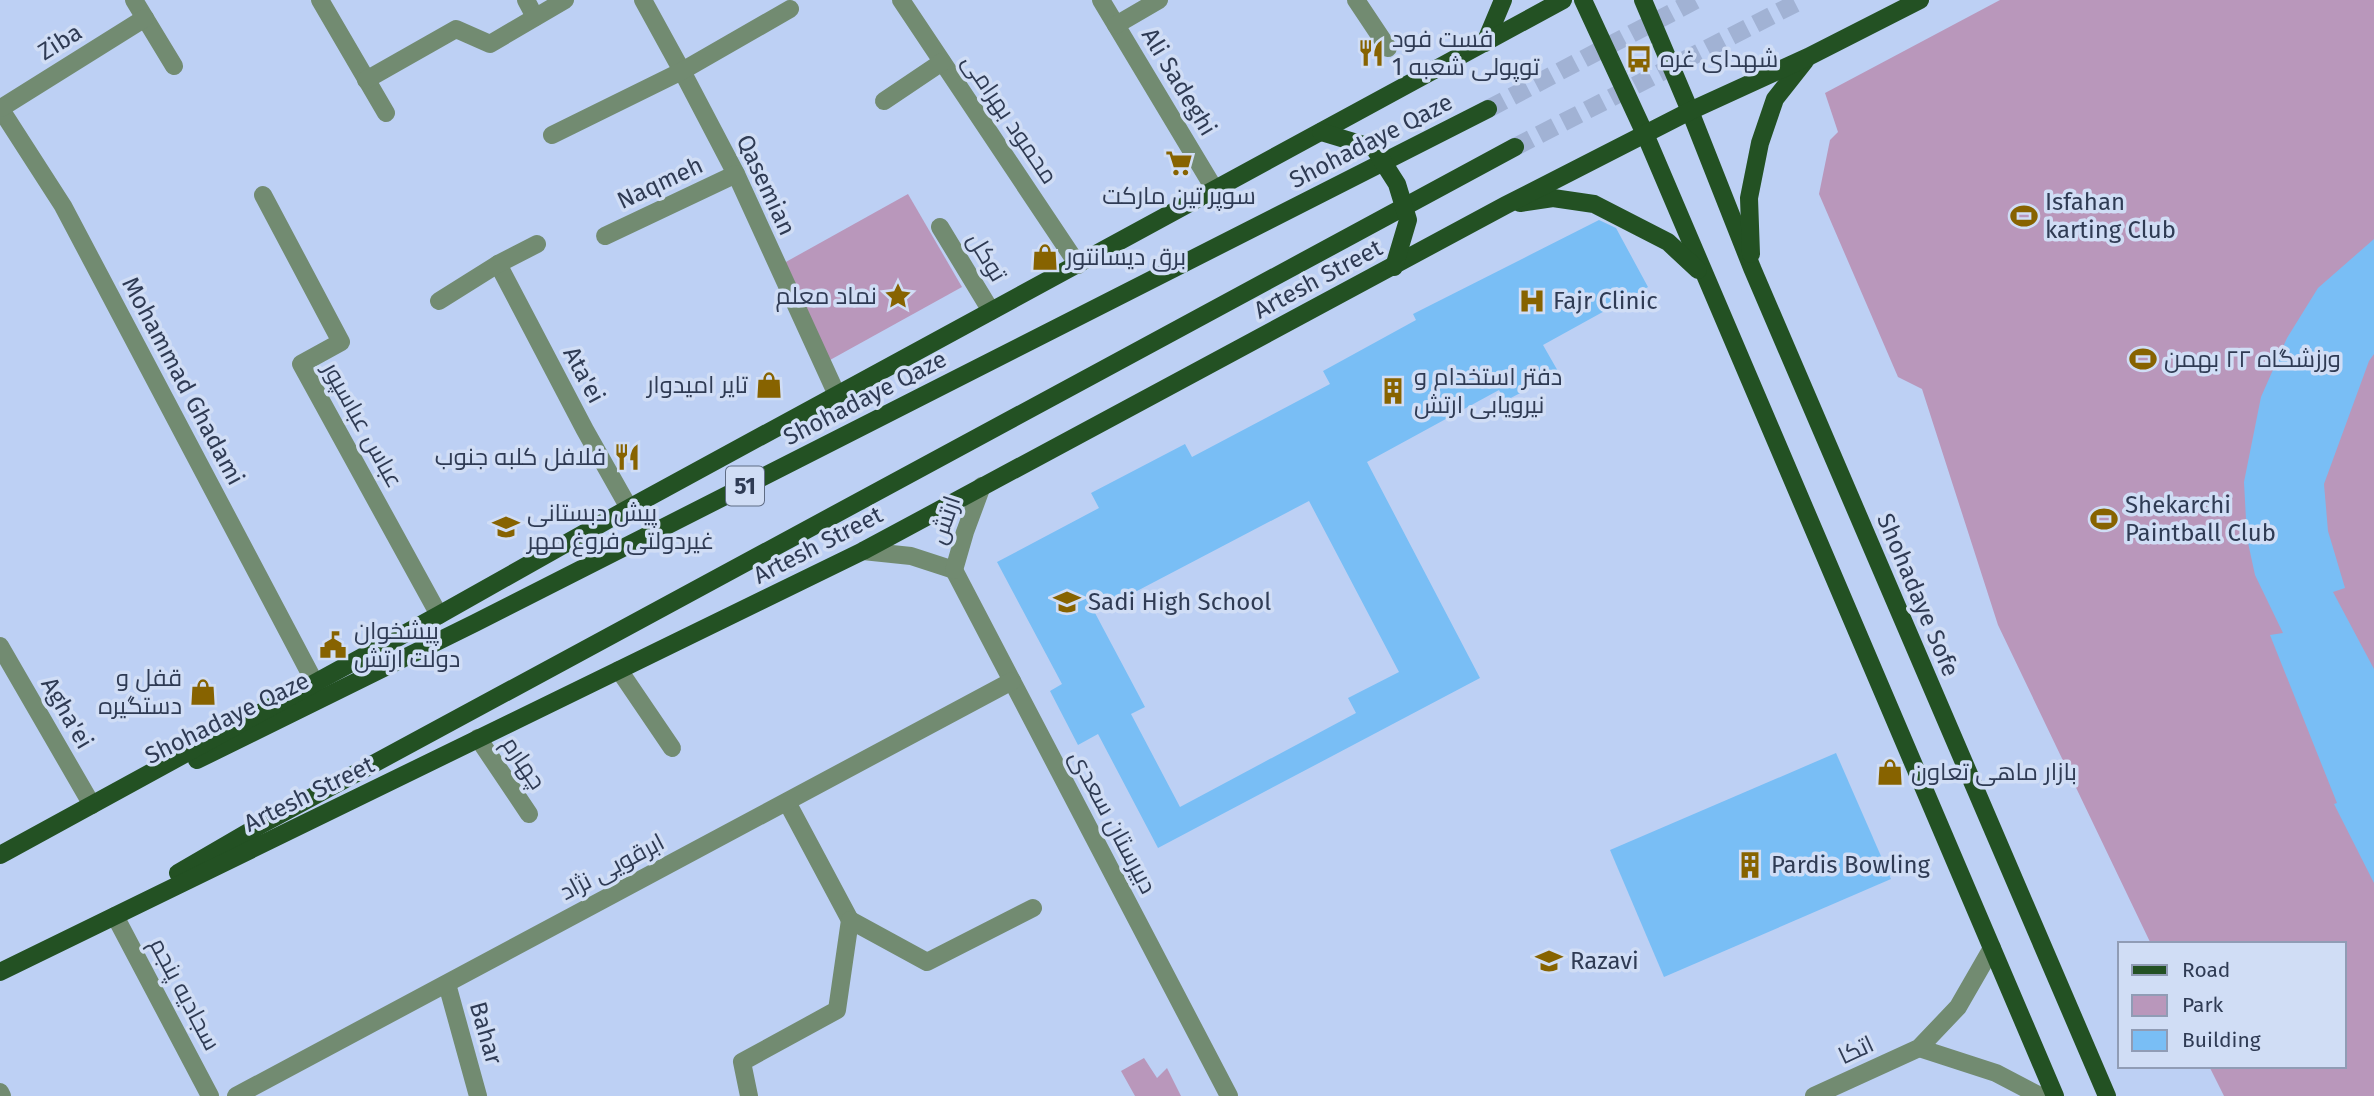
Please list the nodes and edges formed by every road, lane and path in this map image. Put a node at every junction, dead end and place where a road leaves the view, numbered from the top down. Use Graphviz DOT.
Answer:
graph roads {
  1 [pos="134,0"];
  2 [pos="320,0"];
  3 [pos="526,0"];
  4 [pos="565,0"];
  5 [pos="643,0"];
  6 [pos="901,0"];
  7 [pos="1101,0"];
  8 [pos="1159,0"];
  9 [pos="1356,0"];
  10 [pos="1503,0"];
  11 [pos="1563,0"];
  12 [pos="1583,0"];
  13 [pos="1643,0"];
  14 [pos="1920,0"];
  15 [pos="790,9"];
  16 [pos="535,17"];
  17 [pos="145,18"];
  18 [pos="1116,25"];
  19 [pos="1485,43"];
  20 [pos="1388,48"];
  21 [pos="1808,57"];
  22 [pos="942,62"];
  23 [pos="174,66"];
  24 [pos="682,71"];
  25 [pos="366,80"];
  26 [pos="884,101"];
  27 [pos="0,108"];
  28 [pos="1488,109"];
  29 [pos="1690,111"];
  30 [pos="386,113"];
  31 [pos="1321,132"];
  32 [pos="1645,134"];
  33 [pos="552,135"];
  34 [pos="1515,147"];
  35 [pos="736,174"];
  36 [pos="1215,190"];
  37 [pos="263,195"];
  38 [pos="1506,205"];
  39 [pos="940,227"];
  40 [pos="605,236"];
  41 [pos="537,244"];
  42 [pos="498,264"];
  43 [pos="1078,265"];
  44 [pos="1394,267"];
  45 [pos="1752,268"];
  46 [pos="1705,276"];
  47 [pos="439,301"];
  48 [pos="991,312"];
  49 [pos="837,395"];
  50 [pos="982,486"];
  51 [pos="629,508"];
  52 [pos="863,551"];
  53 [pos="954,570"];
  54 [pos="439,615"];
  55 [pos="0,646"];
  56 [pos="619,670"];
  57 [pos="1012,681"];
  58 [pos="314,683"];
  59 [pos="478,738"];
  60 [pos="672,748"];
  61 [pos="787,802"];
  62 [pos="92,805"];
  63 [pos="529,814"];
  64 [pos="0,856"];
  65 [pos="1033,908"];
  66 [pos="115,916"];
  67 [pos="850,920"];
  68 [pos="67,939"];
  69 [pos="1992,948"];
  70 [pos="0,972"];
  71 [pos="446,984"];
  72 [pos="1919,1048"];
  73 [pos="211,1096"];
  74 [pos="236,1096"];
  75 [pos="478,1096"];
  76 [pos="749,1096"];
  77 [pos="1229,1096"];
  78 [pos="1814,1096"];
  79 [pos="2039,1096"];
  80 [pos="2055,1096"];
  81 [pos="2107,1096"];
  1 -- 17 [label="street"];
  2 -- 25 [label="street"];
  3 -- 16 [label="street"];
  4 -- 16 [label="street"];
  5 -- 24 [label="street, Qasemian"];
  6 -- 22 [label="street, محمود بهرامی"];
  7 -- 18 [label="street, Ali Sadeghi"];
  8 -- 18 [label="street"];
  9 -- 20 [label="street"];
  10 -- 19 [label="main road"];
  11 -- 19 [label="main road"];
  12 -- 32 [label="main road"];
  13 -- 29 [label="main road, Shohadaye Sofe"];
  14 -- 21 [label="main road, Artesh Street"];
  15 -- 24 [label="street"];
  16 -- 25 [label="street"];
  17 -- 23 [label="street"];
  17 -- 27 [label="street, Ziba"];
  18 -- 36 [label="street, Ali Sadeghi"];
  19 -- 31 [label="main road"];
  21 -- 29 [label="main road, Artesh Street"];
  21 -- 45 [label="main road"];
  22 -- 26 [label="street"];
  22 -- 43 [label="street, محمود بهرامی"];
  24 -- 33 [label="street"];
  24 -- 35 [label="street, Qasemian"];
  25 -- 30 [label="street"];
  27 -- 58 [label="street, Mohammad Ghadami"];
  28 -- 64 [label="main road, Shohadaye Qaze / 51"];
  29 -- 32 [label="main road, Artesh Street"];
  29 -- 45 [label="main road, Shohadaye Sofe"];
  31 -- 36 [label="main road"];
  31 -- 44 [label="main road, bridge"];
  32 -- 38 [label="main road, Artesh Street"];
  32 -- 46 [label="main road"];
  34 -- 68 [label="main road"];
  35 -- 40 [label="street, Naqmeh"];
  35 -- 49 [label="street, Qasemian"];
  36 -- 43 [label="main road"];
  37 -- 54 [label="street, عباس عباسپور"];
  38 -- 44 [label="main road, Artesh Street"];
  38 -- 46 [label="main road"];
  39 -- 48 [label="street, توکل"];
  41 -- 42 [label="street"];
  42 -- 47 [label="street"];
  42 -- 51 [label="street, Ata'ei"];
  43 -- 48 [label="main road"];
  44 -- 50 [label="main road, Artesh Street"];
  45 -- 81 [label="main road, Shohadaye Sofe"];
  46 -- 69 [label="main road"];
  48 -- 49 [label="main road"];
  49 -- 51 [label="main road"];
  50 -- 52 [label="main road, Artesh Street"];
  50 -- 53 [label="street, ارتش"];
  51 -- 54 [label="main road"];
  52 -- 53 [label="street"];
  52 -- 56 [label="main road, Artesh Street"];
  53 -- 57 [label="street, دبیرستان سعدی"];
  54 -- 58 [label="main road"];
  55 -- 62 [label="street, Agha'ei"];
  56 -- 59 [label="main road, Artesh Street"];
  56 -- 60 [label="street"];
  57 -- 61 [label="street, ابرقویی نژاد"];
  57 -- 77 [label="street, دبیرستان سعدی"];
  58 -- 62 [label="main road"];
  59 -- 63 [label="street, چهارم"];
  59 -- 66 [label="main road, Artesh Street"];
  61 -- 67 [label="street"];
  61 -- 71 [label="street, ابرقویی نژاد"];
  62 -- 64 [label="main road"];
  65 -- 67 [label="street"];
  66 -- 68 [label="main road, Artesh Street"];
  66 -- 73 [label="street, سجادیه پنجم"];
  67 -- 76 [label="street"];
  68 -- 70 [label="main road, Artesh Street"];
  69 -- 72 [label="street"];
  69 -- 80 [label="main road"];
  71 -- 74 [label="street, ابرقویی نژاد"];
  71 -- 75 [label="street, Bahar"];
  72 -- 78 [label="street, اتکا"];
  72 -- 79 [label="street"];
}
